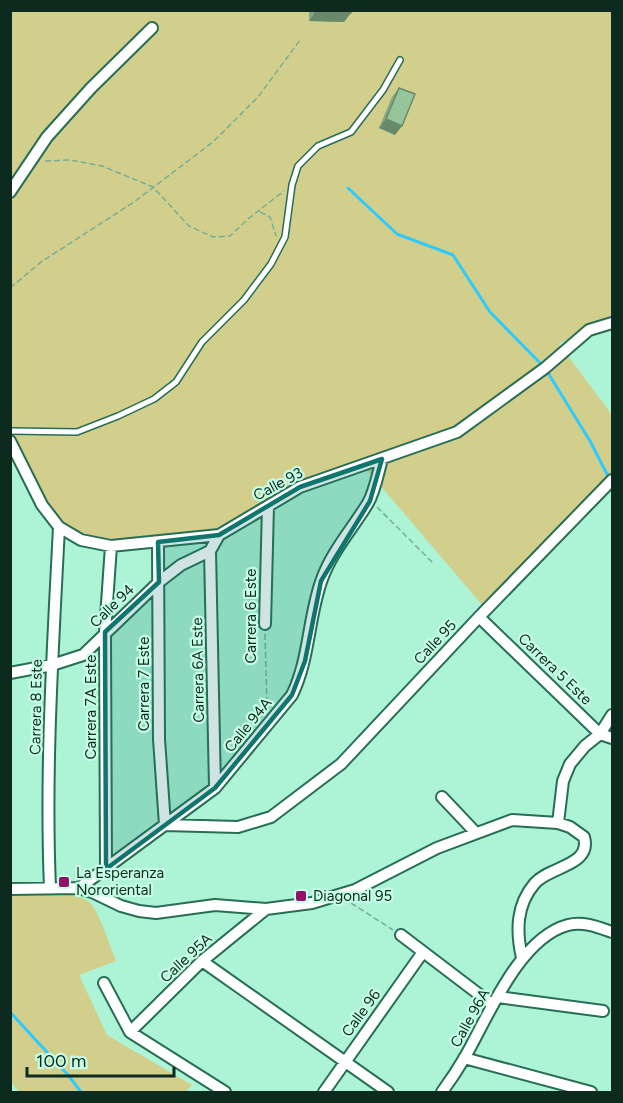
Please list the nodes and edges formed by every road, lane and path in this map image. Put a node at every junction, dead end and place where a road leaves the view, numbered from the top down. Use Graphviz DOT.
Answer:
graph roads {
  1 [pos="152,28"];
  2 [pos="300,40"];
  3 [pos="400,60"];
  4 [pos="32,160"];
  5 [pos="292,185"];
  6 [pos="153,187"];
  7 [pos="10,192"];
  8 [pos="259,211"];
  9 [pos="277,249"];
  10 [pos="10,288"];
  11 [pos="612,323"];
  12 [pos="10,430"];
  13 [pos="10,441"];
  14 [pos="382,459"];
  15 [pos="612,480"];
  16 [pos="370,501"];
  17 [pos="268,506"];
  18 [pos="59,527"];
  19 [pos="219,535"];
  20 [pos="158,542"];
  21 [pos="111,546"];
  22 [pos="210,551"];
  23 [pos="433,563"];
  24 [pos="159,582"];
  25 [pos="479,616"];
  26 [pos="265,624"];
  27 [pos="105,632"];
  28 [pos="52,664"];
  29 [pos="10,673"];
  30 [pos="612,715"];
  31 [pos="268,726"];
  32 [pos="600,734"];
  33 [pos="612,738"];
  34 [pos="215,788"];
  35 [pos="442,797"];
  36 [pos="558,823"];
  37 [pos="165,825"];
  38 [pos="476,833"];
  39 [pos="106,869"];
  40 [pos="50,888"];
  41 [pos="79,888"];
  42 [pos="10,889"];
  43 [pos="339,895"];
  44 [pos="266,909"];
  45 [pos="612,932"];
  46 [pos="401,935"];
  47 [pos="423,952"];
  48 [pos="522,958"];
  49 [pos="202,962"];
  50 [pos="104,983"];
  51 [pos="496,1001"];
  52 [pos="603,1011"];
  53 [pos="130,1032"];
  54 [pos="464,1058"];
  55 [pos="345,1061"];
  56 [pos="555,1088"];
  57 [pos="225,1092"];
  58 [pos="324,1092"];
  59 [pos="388,1092"];
  60 [pos="442,1092"];
  61 [pos="591,1092"];
  1 -- 4 [label="street"];
  2 -- 6 [label="path"];
  3 -- 5 [label="lane"];
  4 -- 6 [label="path"];
  4 -- 7 [label="street"];
  5 -- 8 [label="path"];
  5 -- 9 [label="lane"];
  6 -- 8 [label="path"];
  6 -- 10 [label="path"];
  8 -- 9 [label="path"];
  9 -- 12 [label="lane"];
  11 -- 14 [label="street, Calle 93"];
  13 -- 18 [label="street, Calle 93"];
  14 -- 16 [label="street, Calle 94A"];
  14 -- 17 [label="street, Calle 93"];
  15 -- 25 [label="street, Calle 95"];
  16 -- 23 [label="path"];
  16 -- 31 [label="street, Calle 94A"];
  17 -- 19 [label="street, Calle 93"];
  17 -- 26 [label="street, Carrera 6 Este"];
  18 -- 21 [label="street, Calle 93"];
  18 -- 28 [label="street, Carrera 8 Este"];
  19 -- 20 [label="street, Calle 93"];
  19 -- 22 [label="street"];
  20 -- 21 [label="street, Calle 93"];
  20 -- 24 [label="street, Carrera 7 Este"];
  21 -- 27 [label="street, Carrera 7A Este"];
  22 -- 24 [label="street, Calle 94"];
  22 -- 34 [label="street, Carrera 6A Este"];
  24 -- 27 [label="street, Calle 94"];
  24 -- 37 [label="street, Carrera 7 Este"];
  25 -- 32 [label="street, Carrera 5 Este"];
  25 -- 37 [label="street, Calle 95"];
  26 -- 31 [label="path, Carrera 6 Este"];
  27 -- 28 [label="street, Calle 94"];
  27 -- 39 [label="street, Carrera 7A Este"];
  28 -- 29 [label="street, Calle 94"];
  28 -- 40 [label="street, Carrera 8 Este"];
  30 -- 32 [label="street"];
  31 -- 34 [label="street, Calle 94A"];
  32 -- 33 [label="street, Carrera 5 Este"];
  32 -- 36 [label="street"];
  34 -- 37 [label="street, Calle 94A"];
  35 -- 38 [label="street"];
  36 -- 38 [label="street"];
  36 -- 48 [label="street"];
  37 -- 39 [label="street, Calle 94A"];
  38 -- 43 [label="street"];
  39 -- 41 [label="street, Calle 94A"];
  40 -- 41 [label="street"];
  40 -- 42 [label="street"];
  41 -- 44 [label="street"];
  43 -- 44 [label="street"];
  43 -- 46 [label="path"];
  44 -- 49 [label="street, Calle 95A"];
  45 -- 48 [label="street, Calle 96A"];
  46 -- 47 [label="street"];
  47 -- 51 [label="street"];
  47 -- 55 [label="street, Calle 96"];
  48 -- 51 [label="street, Calle 96A"];
  49 -- 53 [label="street, Calle 95A"];
  49 -- 55 [label="street"];
  50 -- 53 [label="street"];
  51 -- 52 [label="street"];
  51 -- 54 [label="street, Calle 96A"];
  53 -- 57 [label="street"];
  54 -- 56 [label="street"];
  54 -- 60 [label="street, Calle 96A"];
  55 -- 58 [label="street, Calle 96"];
  55 -- 59 [label="street"];
  56 -- 61 [label="street"];
}
